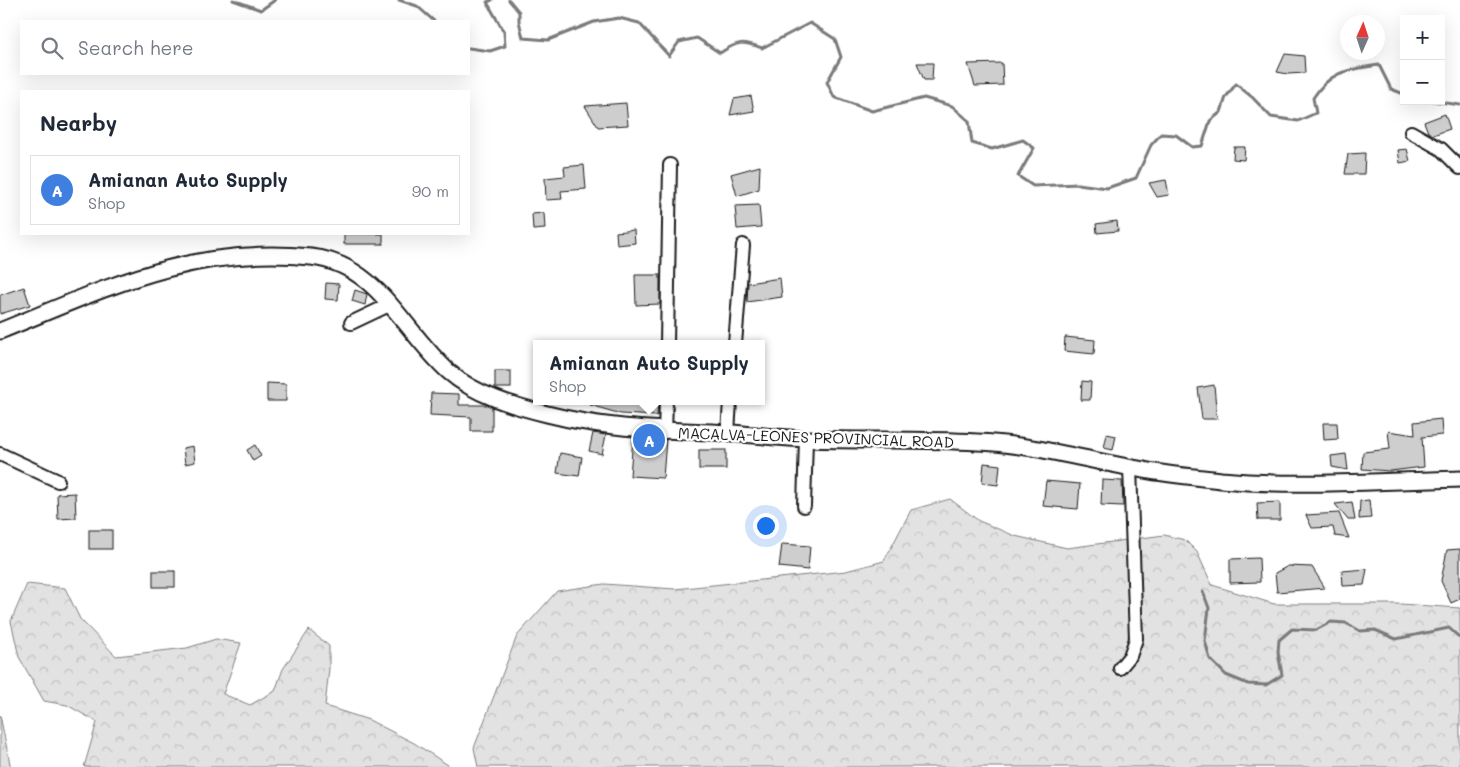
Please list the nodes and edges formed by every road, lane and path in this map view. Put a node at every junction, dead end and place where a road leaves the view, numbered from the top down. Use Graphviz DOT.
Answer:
graph roads {
  1 [pos="1411,132"];
  2 [pos="670,165"];
  3 [pos="1460,168"];
  4 [pos="743,245"];
  5 [pos="389,305"];
  6 [pos="351,323"];
  7 [pos="0,331"];
  8 [pos="667,340"];
  9 [pos="735,340"];
  10 [pos="666,405"];
  11 [pos="730,405"];
  12 [pos="665,432"];
  13 [pos="728,433"];
  14 [pos="806,439"];
  15 [pos="0,454"];
  16 [pos="1130,467"];
  17 [pos="1460,479"];
  18 [pos="58,481"];
  19 [pos="804,506"];
  20 [pos="1120,668"];
  1 -- 3 [label="street"];
  2 -- 8 [label="street"];
  4 -- 9 [label="street"];
  5 -- 6 [label="street"];
  5 -- 7 [label="street, MACALVA-LEONES PROVINCIAL ROAD"];
  5 -- 12 [label="street, MACALVA-LEONES PROVINCIAL ROAD"];
  10 -- 12 [label="street"];
  11 -- 13 [label="street"];
  12 -- 13 [label="street, MACALVA-LEONES PROVINCIAL ROAD"];
  13 -- 14 [label="street, MACALVA-LEONES PROVINCIAL ROAD"];
  14 -- 16 [label="street, MACALVA-LEONES PROVINCIAL ROAD"];
  14 -- 19 [label="street"];
  15 -- 18 [label="street"];
  16 -- 17 [label="street, MACALVA-LEONES PROVINCIAL ROAD"];
  16 -- 20 [label="street"];
}
